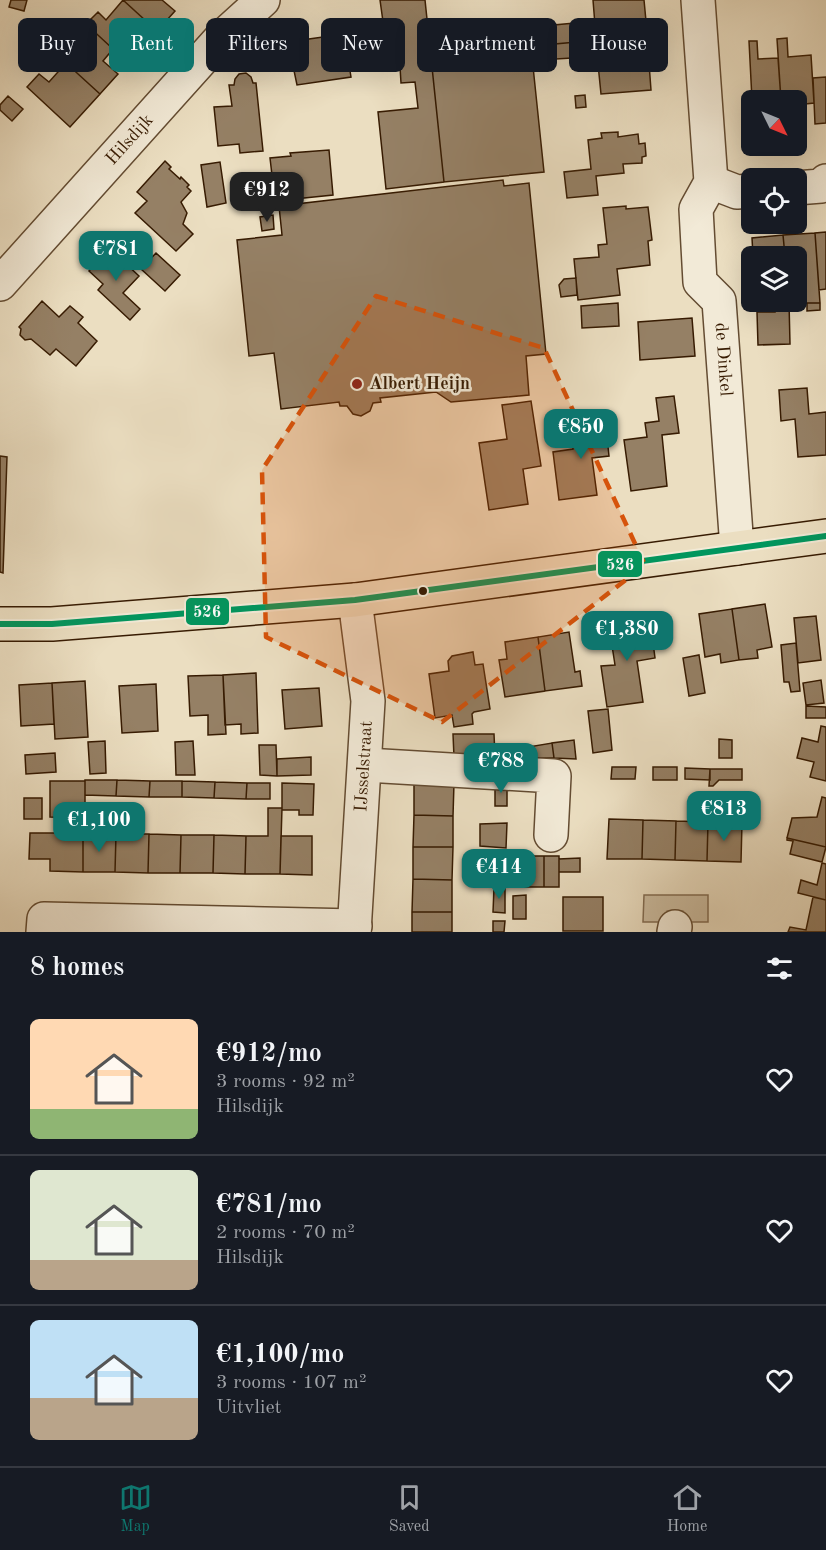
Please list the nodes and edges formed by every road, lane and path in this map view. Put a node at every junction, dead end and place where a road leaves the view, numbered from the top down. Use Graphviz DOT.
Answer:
graph roads {
  1 [pos="262,0"];
  2 [pos="698,0"];
  3 [pos="826,181"];
  4 [pos="711,182"];
  5 [pos="807,187"];
  6 [pos="741,192"];
  7 [pos="0,284"];
  8 [pos="826,536"];
  9 [pos="737,548"];
  10 [pos="355,600"];
  11 [pos="0,624"];
  12 [pos="366,765"];
  13 [pos="551,835"];
  14 [pos="355,929"];
  15 [pos="43,932"];
  1 -- 7 [label="street, Hilsdijk"];
  2 -- 4 [label="street"];
  3 -- 5 [label="street"];
  4 -- 6 [label="street"];
  4 -- 9 [label="street, de Dinkel"];
  8 -- 9 [label="main road"];
  9 -- 10 [label="main road"];
  10 -- 11 [label="main road"];
  10 -- 12 [label="street, IJsselstraat"];
  12 -- 13 [label="street"];
  12 -- 14 [label="street, IJsselstraat"];
  14 -- 15 [label="street"];
}
